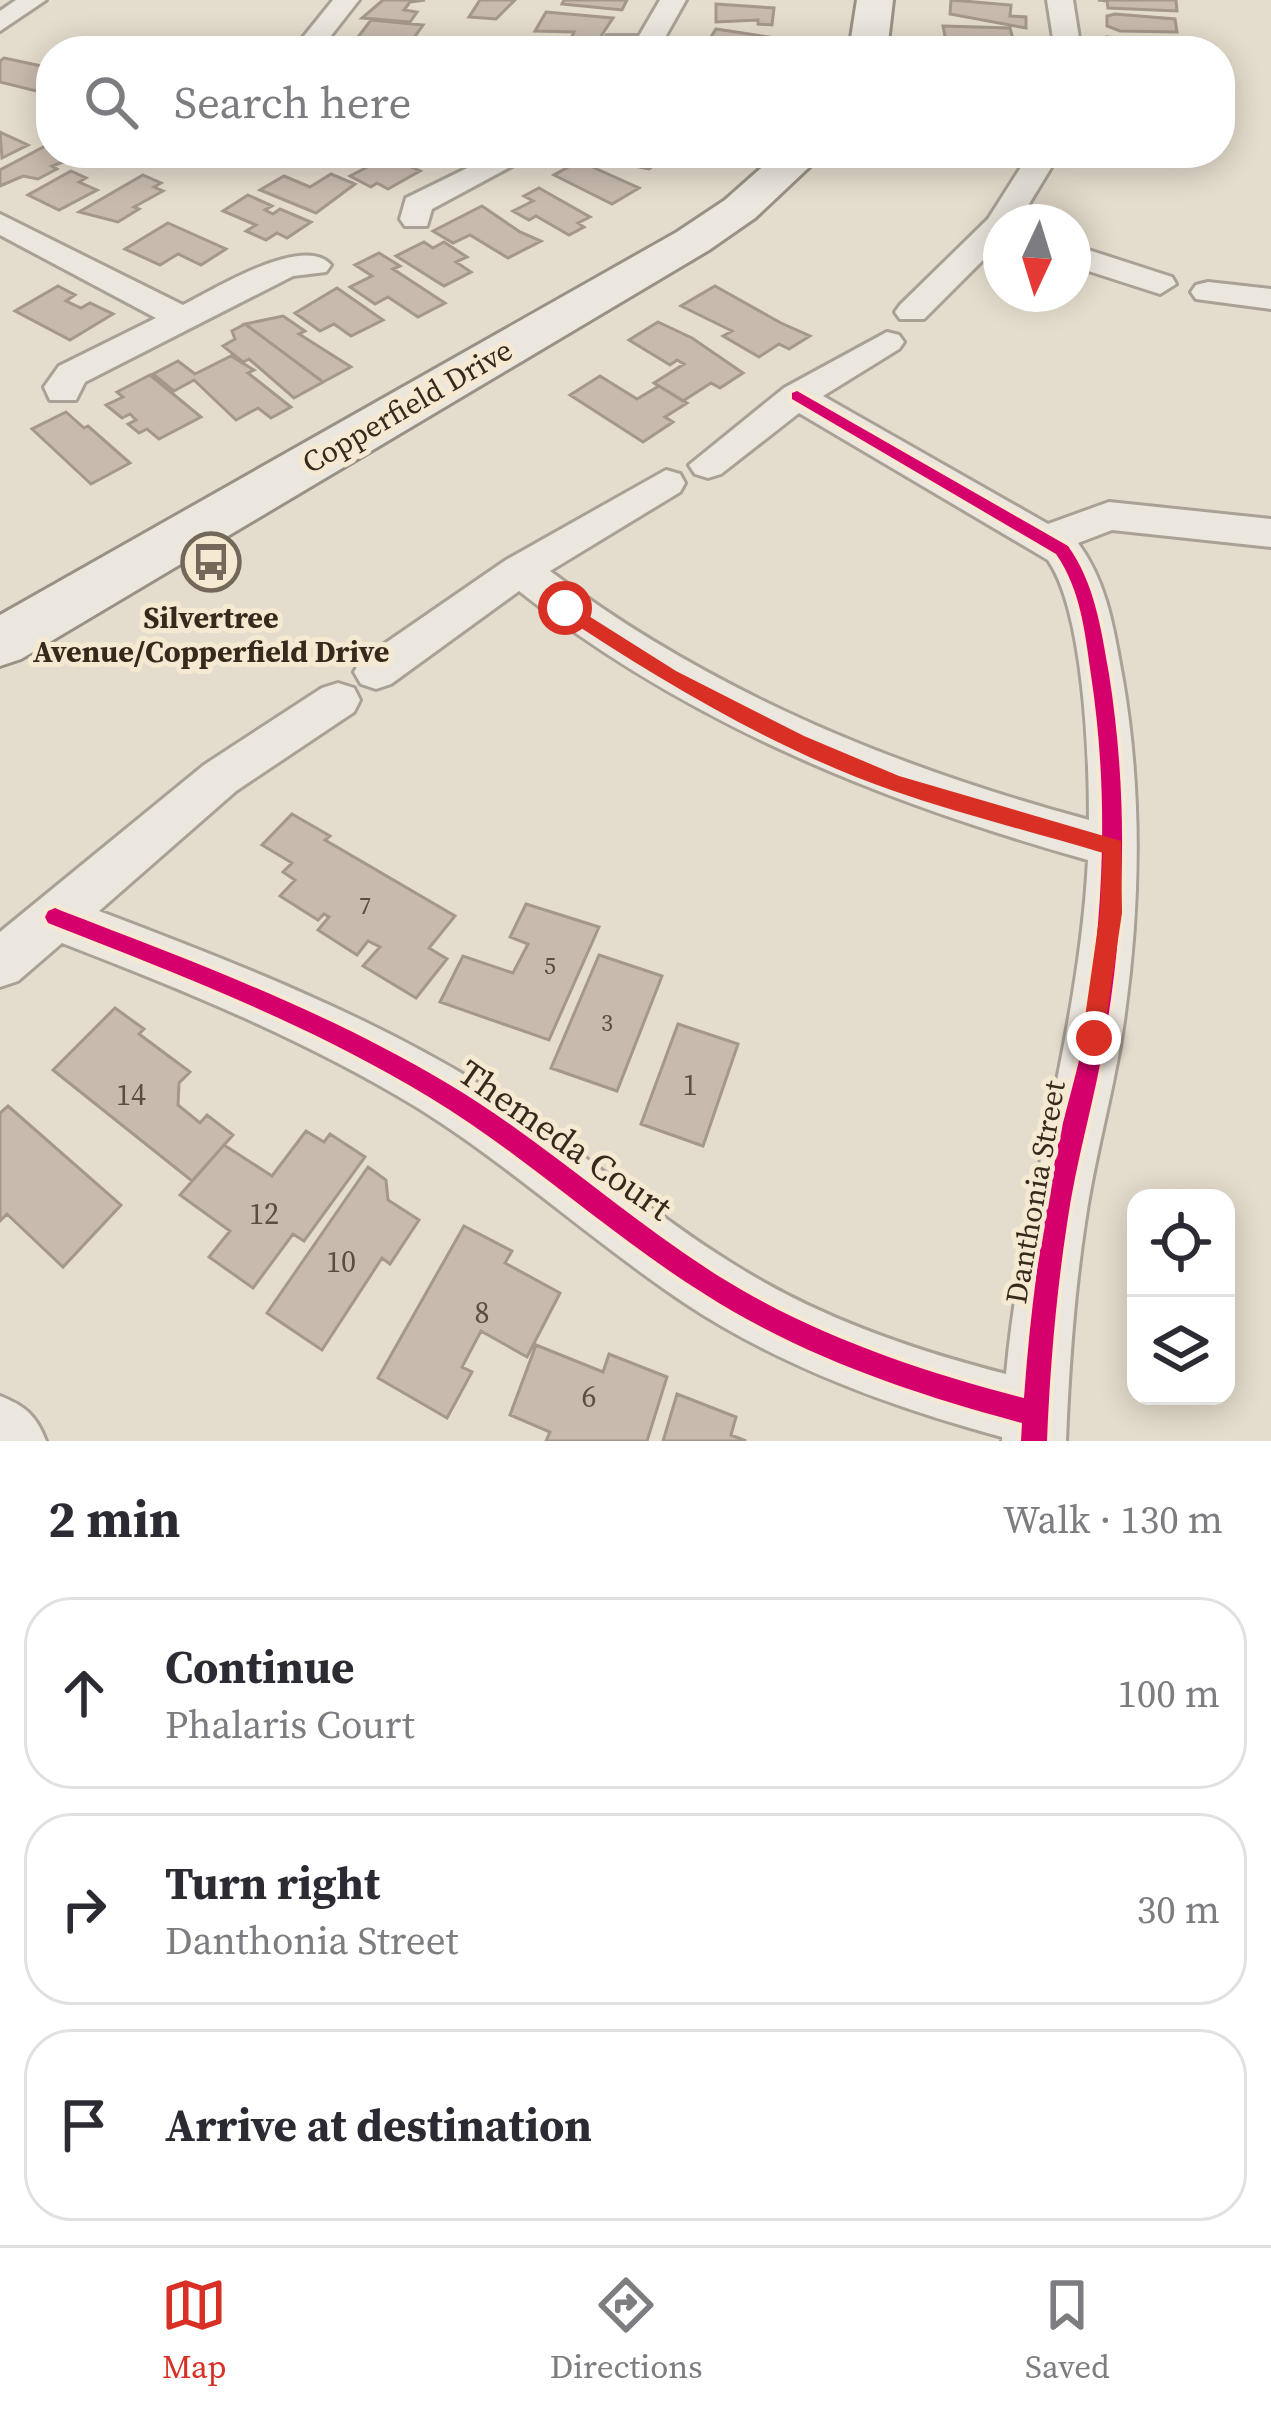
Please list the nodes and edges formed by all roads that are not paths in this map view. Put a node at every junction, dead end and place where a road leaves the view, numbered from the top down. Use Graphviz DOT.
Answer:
graph roads {
  1 [pos="33,0"];
  2 [pos="346,0"];
  3 [pos="673,0"];
  4 [pos="875,0"];
  5 [pos="1060,0"];
  6 [pos="0,23"];
  7 [pos="317,36"];
  8 [pos="652,36"];
  9 [pos="870,36"];
  10 [pos="1066,36"];
  11 [pos="493,168"];
  12 [pos="788,168"];
  13 [pos="1036,168"];
  14 [pos="1014,204"];
  15 [pos="416,219"];
  16 [pos="0,223"];
  17 [pos="983,243"];
  18 [pos="1091,261"];
  19 [pos="315,265"];
  20 [pos="1160,284"];
  21 [pos="1208,292"];
  22 [pos="1271,298"];
  23 [pos="912,312"];
  24 [pos="185,320"];
  25 [pos="887,342"];
  26 [pos="63,392"];
  27 [pos="797,396"];
  28 [pos="708,465"];
  29 [pos="665,484"];
  30 [pos="1271,533"];
  31 [pos="1048,539"];
  32 [pos="520,570"];
  33 [pos="0,643"];
  34 [pos="1114,847"];
  35 [pos="55,917"];
  36 [pos="0,964"];
  37 [pos="1035,1427"];
  38 [pos="0,1428"];
  39 [pos="14,1441"];
  1 -- 6 [label="street"];
  2 -- 7 [label="street"];
  3 -- 8 [label="street"];
  4 -- 9 [label="street"];
  5 -- 10 [label="street"];
  11 -- 15 [label="street"];
  12 -- 33 [label="street, Copperfield Drive"];
  13 -- 14 [label="street"];
  16 -- 24 [label="street"];
  17 -- 23 [label="street"];
  18 -- 20 [label="street"];
  19 -- 24 [label="street"];
  21 -- 22 [label="street"];
  24 -- 26 [label="street"];
  25 -- 27 [label="street"];
  27 -- 28 [label="street"];
  27 -- 31 [label="street, Danthonia Street"];
  29 -- 32 [label="street"];
  30 -- 31 [label="street"];
  31 -- 34 [label="street, Danthonia Street"];
  32 -- 34 [label="street"];
  32 -- 35 [label="street"];
  34 -- 37 [label="street, Danthonia Street"];
  35 -- 36 [label="street"];
  35 -- 37 [label="street, Themeda Court"];
  38 -- 39 [label="street"];
}
